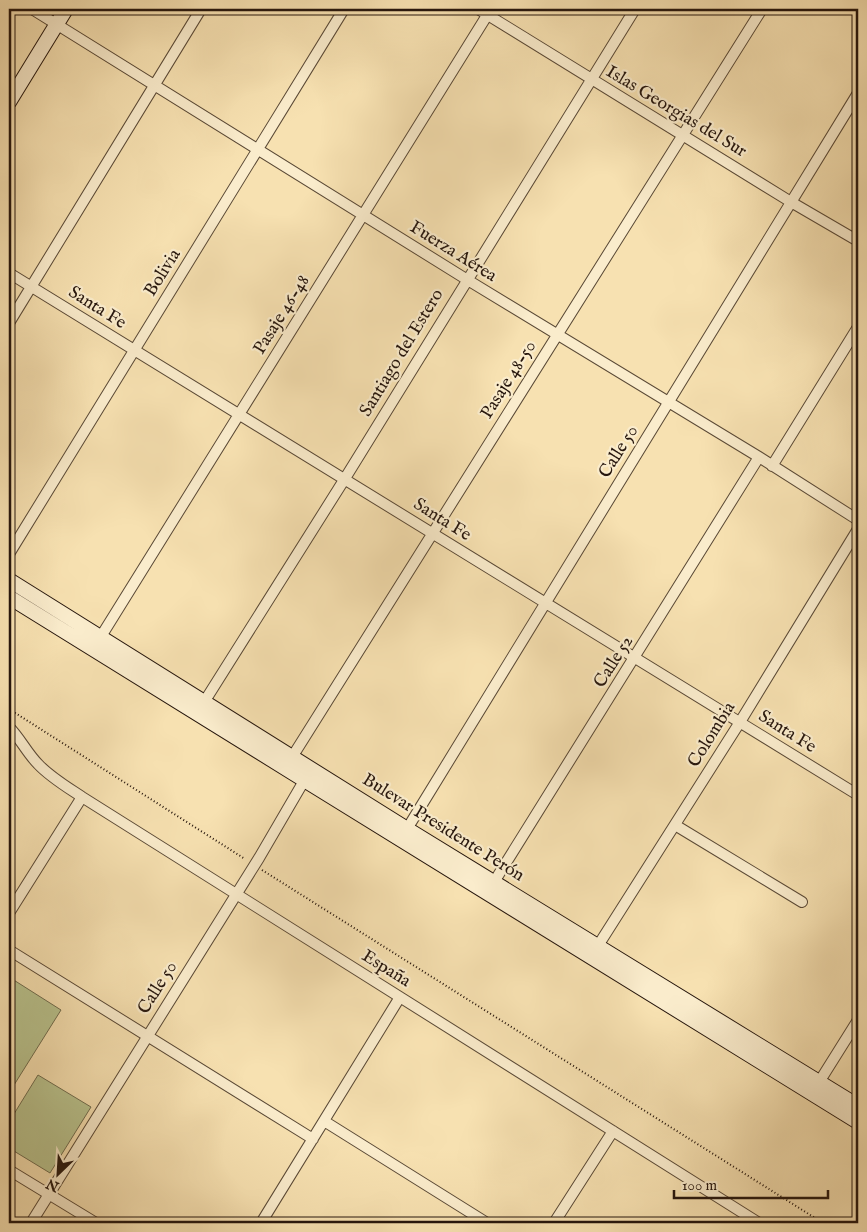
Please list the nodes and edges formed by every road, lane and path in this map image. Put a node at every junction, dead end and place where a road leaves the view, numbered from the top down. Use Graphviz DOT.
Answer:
graph roads {
  1 [pos="32,9"];
  2 [pos="66,9"];
  3 [pos="201,9"];
  4 [pos="344,9"];
  5 [pos="478,9"];
  6 [pos="635,9"];
  7 [pos="762,9"];
  8 [pos="489,12"];
  9 [pos="57,24"];
  10 [pos="591,80"];
  11 [pos="154,85"];
  12 [pos="858,93"];
  13 [pos="9,102"];
  14 [pos="683,135"];
  15 [pos="258,150"];
  16 [pos="791,202"];
  17 [pos="363,215"];
  18 [pos="858,241"];
  19 [pos="9,273"];
  20 [pos="466,279"];
  21 [pos="32,287"];
  22 [pos="9,323"];
  23 [pos="858,327"];
  24 [pos="557,335"];
  25 [pos="134,350"];
  26 [pos="669,402"];
  27 [pos="239,415"];
  28 [pos="759,457"];
  29 [pos="772,466"];
  30 [pos="344,480"];
  31 [pos="858,520"];
  32 [pos="858,529"];
  33 [pos="433,534"];
  34 [pos="9,554"];
  35 [pos="9,580"];
  36 [pos="9,597"];
  37 [pos="544,603"];
  38 [pos="100,638"];
  39 [pos="636,657"];
  40 [pos="200,708"];
  41 [pos="9,709"];
  42 [pos="740,722"];
  43 [pos="9,727"];
  44 [pos="288,764"];
  45 [pos="308,775"];
  46 [pos="858,795"];
  47 [pos="82,797"];
  48 [pos="674,825"];
  49 [pos="407,829"];
  50 [pos="255,865"];
  51 [pos="494,882"];
  52 [pos="236,895"];
  53 [pos="802,902"];
  54 [pos="9,913"];
  55 [pos="9,950"];
  56 [pos="594,951"];
  57 [pos="400,997"];
  58 [pos="858,1020"];
  59 [pos="147,1037"];
  60 [pos="816,1088"];
  61 [pos="858,1106"];
  62 [pos="324,1121"];
  63 [pos="858,1122"];
  64 [pos="613,1131"];
  65 [pos="313,1139"];
  66 [pos="9,1170"];
  67 [pos="48,1194"];
  68 [pos="30,1223"];
  69 [pos="96,1223"];
  70 [pos="261,1223"];
  71 [pos="487,1223"];
  72 [pos="554,1223"];
  73 [pos="759,1223"];
  74 [pos="823,1223"];
  1 -- 9 [label="street, Fuerza Aérea"];
  2 -- 9 [label="main road"];
  3 -- 11 [label="street"];
  4 -- 15 [label="street, Bolivia"];
  5 -- 8 [label="street, Islas Georgias del Sur"];
  6 -- 10 [label="street, Santiago del Estero"];
  7 -- 14 [label="street, Pasaje 48-50"];
  8 -- 10 [label="street, Islas Georgias del Sur"];
  8 -- 17 [label="street, Pasaje 46-48"];
  9 -- 11 [label="street, Fuerza Aérea"];
  9 -- 13 [label="main road"];
  10 -- 14 [label="street, Islas Georgias del Sur"];
  10 -- 20 [label="street, Santiago del Estero"];
  11 -- 15 [label="street, Fuerza Aérea"];
  11 -- 21 [label="street"];
  12 -- 16 [label="street, Calle 50"];
  14 -- 16 [label="street, Islas Georgias del Sur"];
  14 -- 24 [label="street, Pasaje 48-50"];
  15 -- 17 [label="street, Fuerza Aérea"];
  15 -- 25 [label="street, Bolivia"];
  16 -- 18 [label="street, Islas Georgias del Sur"];
  16 -- 26 [label="street, Calle 50"];
  17 -- 20 [label="street, Fuerza Aérea"];
  17 -- 27 [label="street, Pasaje 46-48"];
  19 -- 21 [label="street, Santa Fe"];
  20 -- 24 [label="street, Fuerza Aérea"];
  20 -- 30 [label="street, Santiago del Estero"];
  21 -- 22 [label="street"];
  21 -- 25 [label="street, Santa Fe"];
  23 -- 29 [label="street"];
  24 -- 26 [label="street, Fuerza Aérea"];
  24 -- 33 [label="street, Pasaje 48-50"];
  25 -- 27 [label="street, Santa Fe"];
  25 -- 34 [label="street, Bolivia"];
  26 -- 28 [label="street, Fuerza Aérea"];
  26 -- 37 [label="street, Calle 50"];
  27 -- 30 [label="street, Santa Fe"];
  27 -- 38 [label="street, Pasaje 46-48"];
  28 -- 29 [label="street, Fuerza Aérea"];
  28 -- 39 [label="street, Calle 52"];
  29 -- 31 [label="street, Fuerza Aérea"];
  30 -- 33 [label="street, Santa Fe"];
  30 -- 40 [label="street, Santiago del Estero"];
  32 -- 42 [label="street, Colombia"];
  33 -- 37 [label="street, Santa Fe"];
  33 -- 44 [label="street, Pasaje 48-50"];
  35 -- 38 [label="main road, Bulevar Presidente Perón"];
  36 -- 40 [label="main road, Bulevar Presidente Perón"];
  37 -- 39 [label="street, Santa Fe"];
  37 -- 49 [label="street, Calle 50"];
  38 -- 40 [label="main road, Bulevar Presidente Perón"];
  39 -- 42 [label="street, Santa Fe"];
  39 -- 51 [label="street, Calle 52"];
  40 -- 44 [label="main road, Bulevar Presidente Perón"];
  41 -- 50 [label="path"];
  42 -- 46 [label="street, Santa Fe"];
  42 -- 48 [label="street, Colombia"];
  43 -- 47 [label="street, España"];
  44 -- 45 [label="main road, Bulevar Presidente Perón"];
  45 -- 49 [label="main road, Bulevar Presidente Perón"];
  45 -- 50 [label="street, Calle 50"];
  45 -- 56 [label="main road, Bulevar Presidente Perón"];
  47 -- 52 [label="street, España"];
  47 -- 54 [label="street"];
  48 -- 53 [label="street"];
  48 -- 56 [label="street, Colombia"];
  49 -- 51 [label="main road, Bulevar Presidente Perón"];
  50 -- 52 [label="street, Calle 50"];
  50 -- 74 [label="path"];
  51 -- 56 [label="main road, Bulevar Presidente Perón"];
  52 -- 57 [label="street, España"];
  52 -- 59 [label="street, Calle 50"];
  55 -- 59 [label="street"];
  56 -- 60 [label="main road, Bulevar Presidente Perón"];
  57 -- 62 [label="street"];
  57 -- 64 [label="street, España"];
  58 -- 60 [label="street"];
  59 -- 65 [label="street"];
  59 -- 67 [label="street, Calle 50"];
  60 -- 61 [label="main road, Bulevar Presidente Perón"];
  60 -- 63 [label="main road, Bulevar Presidente Perón"];
  62 -- 65 [label="street"];
  62 -- 71 [label="street"];
  64 -- 72 [label="street"];
  64 -- 73 [label="street, España"];
  65 -- 70 [label="street"];
  66 -- 67 [label="street"];
  67 -- 68 [label="street, Calle 50"];
  67 -- 69 [label="street"];
}
